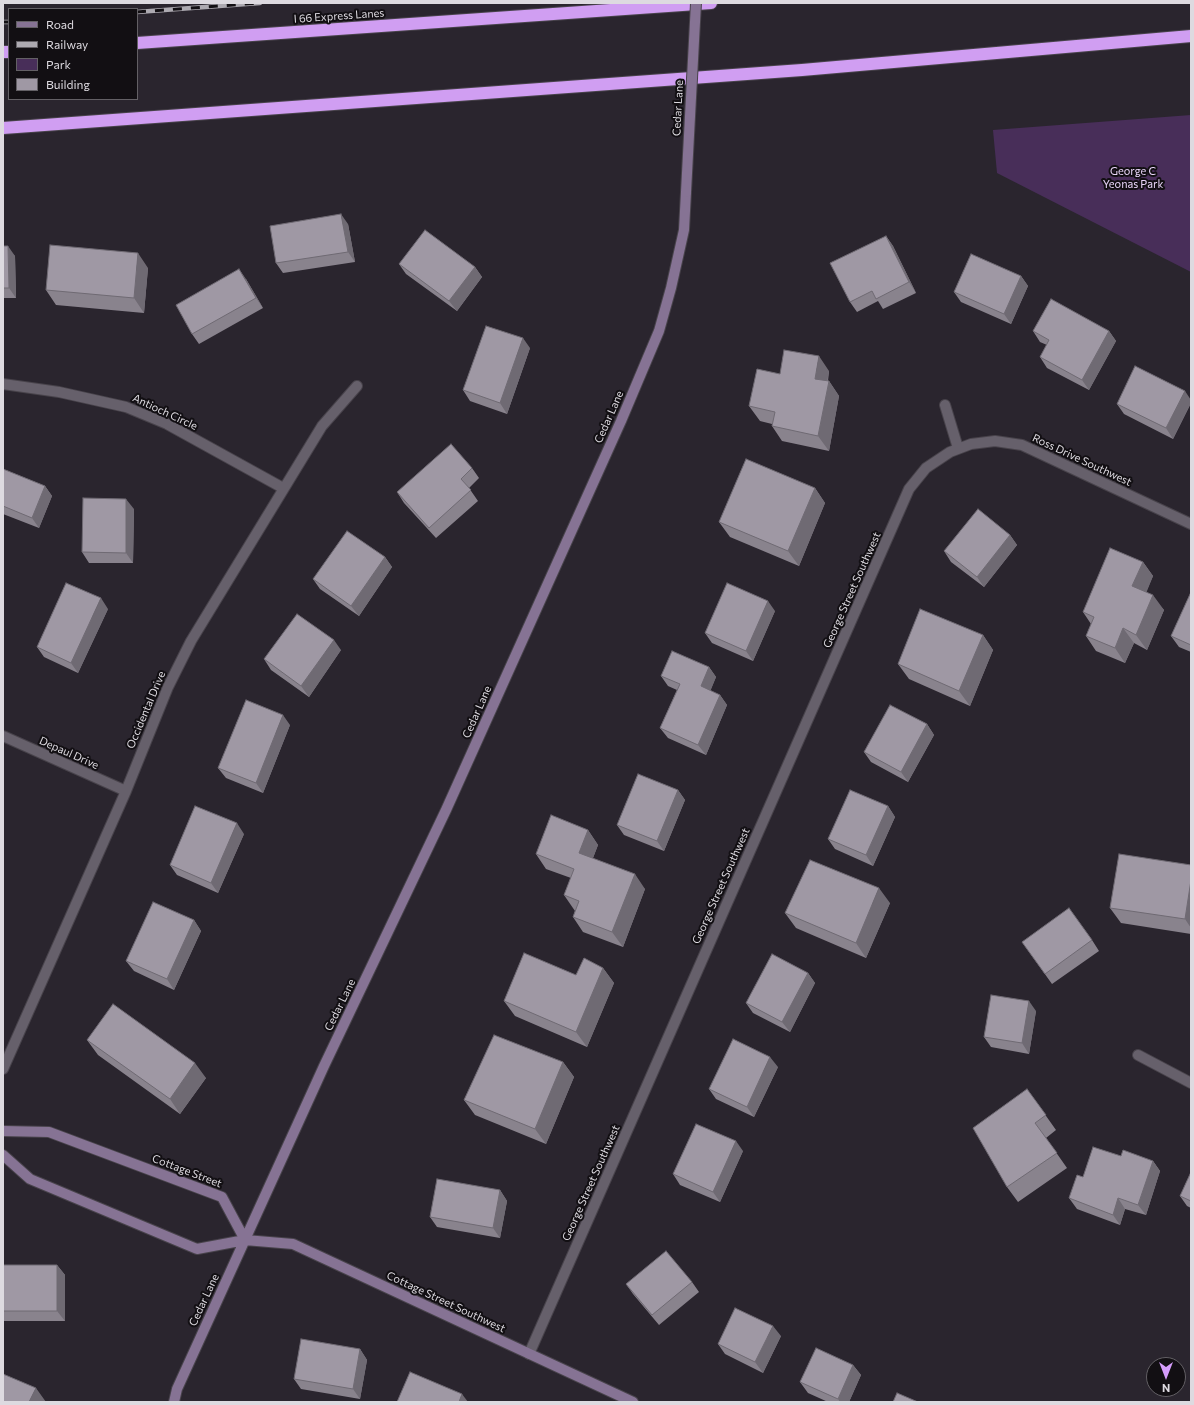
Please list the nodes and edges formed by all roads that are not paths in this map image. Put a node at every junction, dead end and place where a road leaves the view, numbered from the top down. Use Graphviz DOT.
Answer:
graph roads {
  1 [pos="696,3"];
  2 [pos="711,3"];
  3 [pos="1191,36"];
  4 [pos="138,43"];
  5 [pos="3,128"];
  6 [pos="3,384"];
  7 [pos="357,386"];
  8 [pos="945,406"];
  9 [pos="958,448"];
  10 [pos="283,488"];
  11 [pos="1191,524"];
  12 [pos="3,736"];
  13 [pos="126,791"];
  14 [pos="1138,1056"];
  15 [pos="3,1069"];
  16 [pos="1191,1083"];
  17 [pos="3,1131"];
  18 [pos="3,1154"];
  19 [pos="245,1240"];
  20 [pos="529,1354"];
  21 [pos="174,1402"];
  22 [pos="633,1402"];
  1 -- 19 [label="main road, Cedar Lane, bridge"];
  2 -- 4 [label="highway, I 66 Express Lanes"];
  3 -- 5 [label="highway"];
  6 -- 10 [label="street, Antioch Circle"];
  7 -- 10 [label="street, Occidental Drive"];
  8 -- 9 [label="street"];
  9 -- 11 [label="street, Ross Drive Southwest"];
  9 -- 20 [label="street, George Street Southwest"];
  10 -- 13 [label="street, Occidental Drive"];
  12 -- 13 [label="street, Depaul Drive"];
  13 -- 15 [label="street, Occidental Drive"];
  14 -- 16 [label="street"];
  17 -- 19 [label="main road, Cottage Street"];
  18 -- 19 [label="main road"];
  19 -- 20 [label="main road, Cottage Street Southwest"];
  19 -- 21 [label="main road, Cedar Lane"];
  20 -- 22 [label="main road, Cottage Street Southwest"];
}
